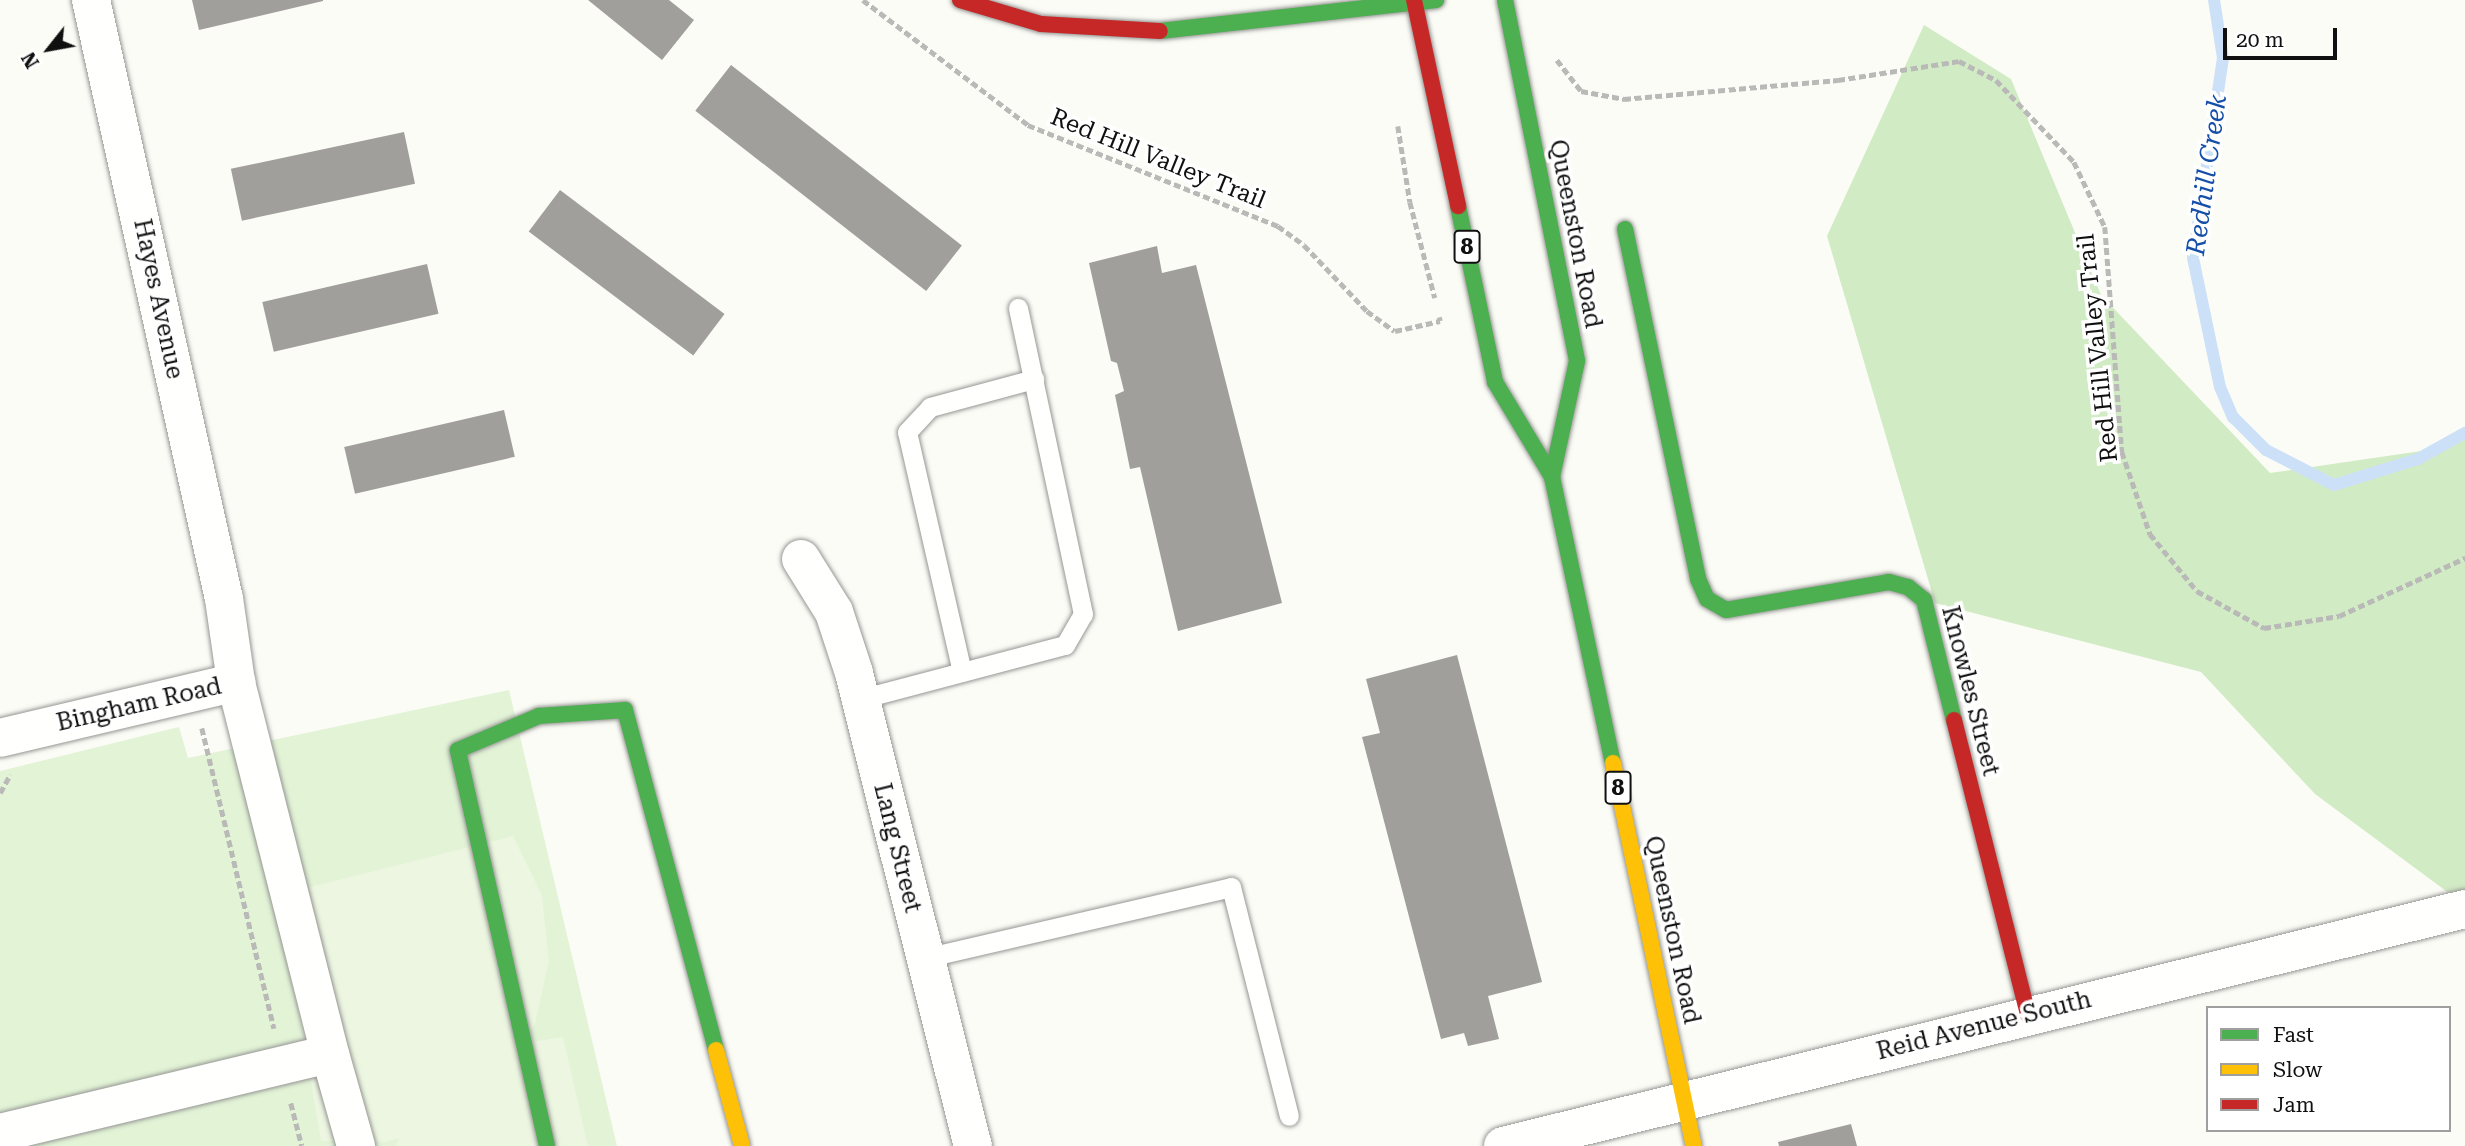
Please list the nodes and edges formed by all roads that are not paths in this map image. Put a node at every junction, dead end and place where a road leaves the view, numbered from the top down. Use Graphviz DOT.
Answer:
graph roads {
  1 [pos="91,0"];
  2 [pos="960,0"];
  3 [pos="1436,0"];
  4 [pos="1504,0"];
  5 [pos="1414,2"];
  6 [pos="1625,229"];
  7 [pos="1017,309"];
  8 [pos="1034,379"];
  9 [pos="1552,477"];
  10 [pos="801,559"];
  11 [pos="223,598"];
  12 [pos="962,672"];
  13 [pos="236,682"];
  14 [pos="860,699"];
  15 [pos="0,738"];
  16 [pos="2465,909"];
  17 [pos="923,958"];
  18 [pos="2028,1015"];
  19 [pos="330,1054"];
  20 [pos="1685,1099"];
  21 [pos="1289,1116"];
  22 [pos="0,1133"];
  23 [pos="356,1146"];
  24 [pos="547,1146"];
  25 [pos="742,1146"];
  26 [pos="973,1146"];
  27 [pos="1503,1146"];
  28 [pos="1694,1146"];
  1 -- 11 [label="street, Hayes Avenue"];
  2 -- 5 [label="main road"];
  3 -- 5 [label="main road"];
  4 -- 9 [label="main road, Queenston Road / 8"];
  5 -- 9 [label="main road, Queenston Road / 8"];
  6 -- 18 [label="main road, Knowles Street"];
  7 -- 8 [label="lane"];
  8 -- 12 [label="lane"];
  8 -- 12 [label="lane"];
  9 -- 20 [label="main road, Queenston Road / 8"];
  10 -- 14 [label="street, Lang Street"];
  11 -- 13 [label="street, Bingham Road"];
  12 -- 14 [label="lane"];
  13 -- 15 [label="street, Bingham Road"];
  13 -- 19 [label="street"];
  14 -- 17 [label="street, Lang Street"];
  16 -- 18 [label="street, Reid Avenue South"];
  17 -- 21 [label="lane"];
  17 -- 26 [label="street, Lang Street"];
  18 -- 20 [label="street, Reid Avenue South"];
  19 -- 22 [label="street"];
  19 -- 23 [label="street"];
  20 -- 27 [label="street, Reid Avenue South"];
  20 -- 28 [label="main road, Queenston Road / 8"];
  24 -- 25 [label="main road"];
}
